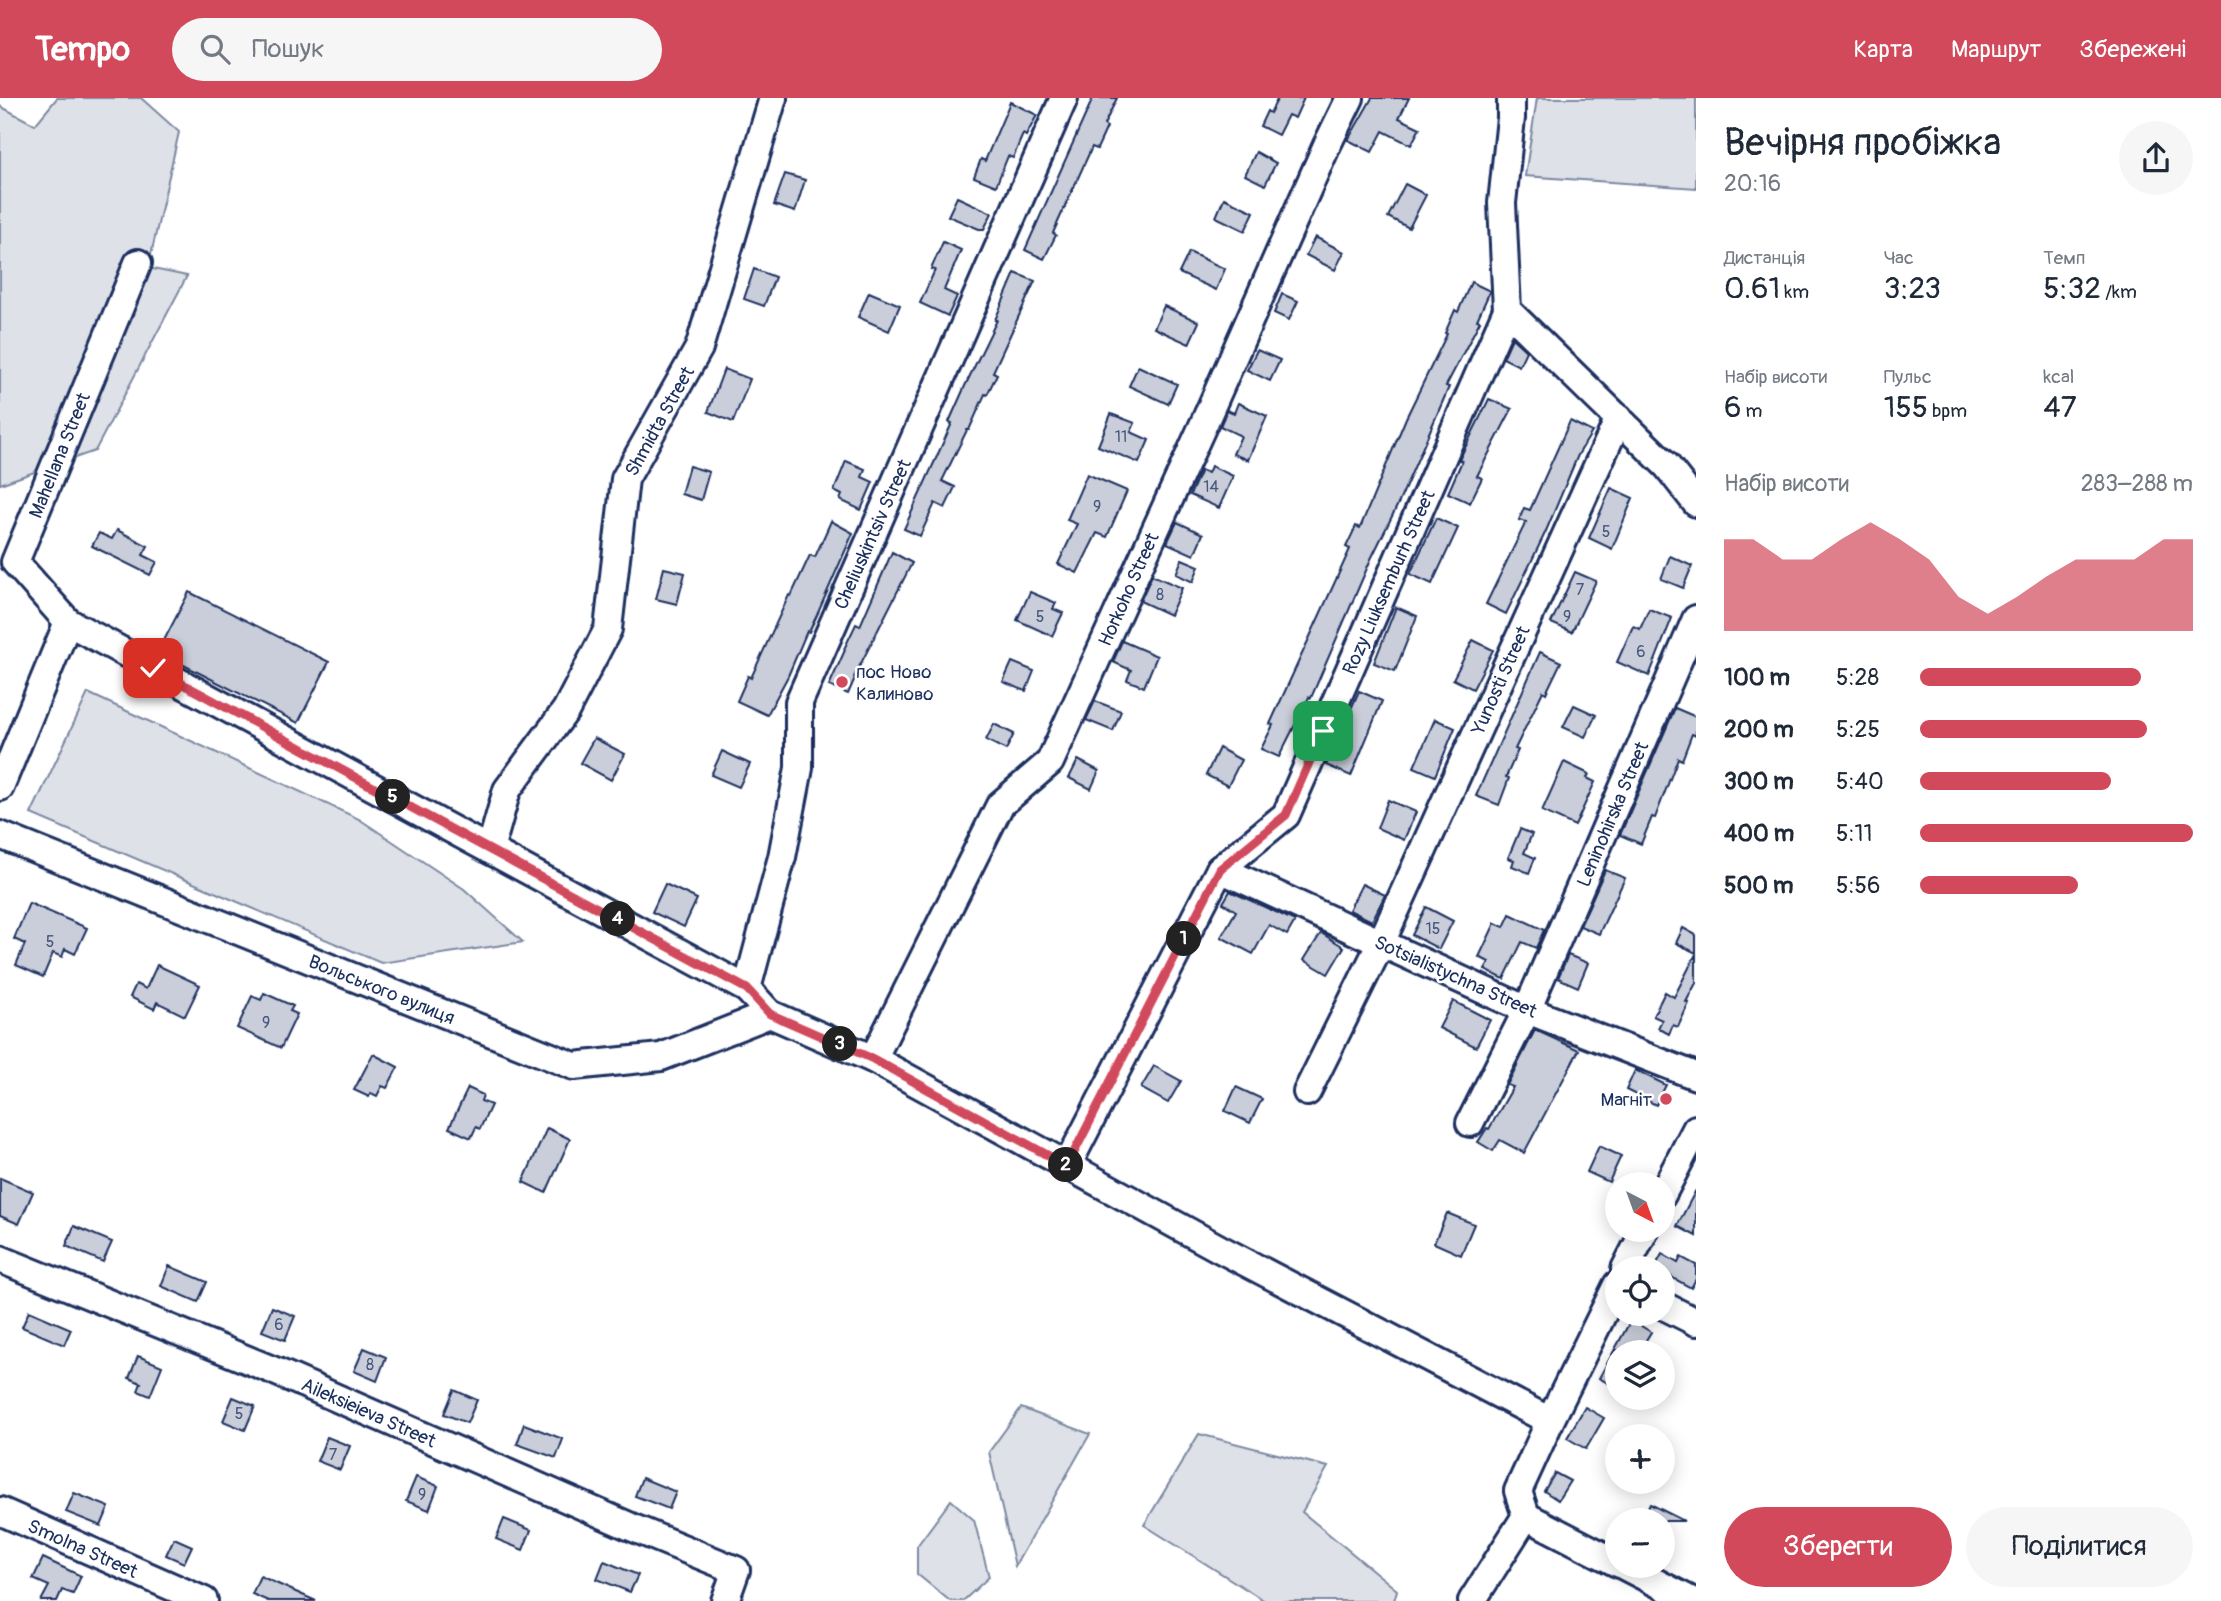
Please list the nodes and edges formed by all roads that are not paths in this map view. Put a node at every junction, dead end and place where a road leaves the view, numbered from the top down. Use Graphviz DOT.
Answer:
graph roads {
  1 [pos="773,98"];
  2 [pos="1064,98"];
  3 [pos="1350,98"];
  4 [pos="1511,98"];
  5 [pos="138,263"];
  6 [pos="1507,310"];
  7 [pos="1619,418"];
  8 [pos="1696,503"];
  9 [pos="1696,619"];
  10 [pos="68,622"];
  11 [pos="0,788"];
  12 [pos="0,835"];
  13 [pos="490,850"];
  14 [pos="1220,869"];
  15 [pos="1381,943"];
  16 [pos="747,989"];
  17 [pos="1527,1010"];
  18 [pos="770,1014"];
  19 [pos="873,1059"];
  20 [pos="1696,1076"];
  21 [pos="1307,1092"];
  22 [pos="1470,1123"];
  23 [pos="1696,1129"];
  24 [pos="1067,1166"];
  25 [pos="1674,1172"];
  26 [pos="0,1259"];
  27 [pos="1605,1309"];
  28 [pos="1675,1312"];
  29 [pos="1696,1322"];
  30 [pos="1550,1420"];
  31 [pos="0,1511"];
  32 [pos="1526,1516"];
  33 [pos="1605,1557"];
  34 [pos="1647,1578"];
  35 [pos="204,1601"];
  36 [pos="725,1601"];
  37 [pos="1472,1601"];
  38 [pos="1692,1601"];
  1 -- 13 [label="street, Shmidta Street"];
  2 -- 16 [label="street, Cheliuskintsiv Street"];
  3 -- 19 [label="street, Horkoho Street"];
  4 -- 6 [label="street"];
  5 -- 10 [label="street, Mahellana Street"];
  6 -- 7 [label="street"];
  6 -- 14 [label="street, Rozy Liuksemburh Street"];
  7 -- 8 [label="street"];
  7 -- 15 [label="street, Yunosti Street"];
  9 -- 17 [label="street, Leninohirska Street"];
  10 -- 11 [label="street"];
  10 -- 13 [label="street"];
  12 -- 18 [label="street, Вольського вулиця"];
  13 -- 16 [label="street"];
  14 -- 15 [label="street, Sotsialistychna Street"];
  14 -- 24 [label="street, Rozy Liuksemburh Street"];
  15 -- 17 [label="street, Sotsialistychna Street"];
  15 -- 21 [label="street, Yunosti Street"];
  16 -- 18 [label="street"];
  17 -- 20 [label="street, Sotsialistychna Street"];
  17 -- 22 [label="street, Leninohirska Street"];
  18 -- 19 [label="street"];
  19 -- 24 [label="street"];
  23 -- 25 [label="street"];
  24 -- 30 [label="street"];
  26 -- 36 [label="street, Aileksieieva Street"];
  27 -- 30 [label="street"];
  28 -- 29 [label="street"];
  30 -- 32 [label="street"];
  31 -- 35 [label="street, Smolna Street"];
  32 -- 33 [label="street"];
  32 -- 37 [label="street"];
  34 -- 38 [label="street"];
}
